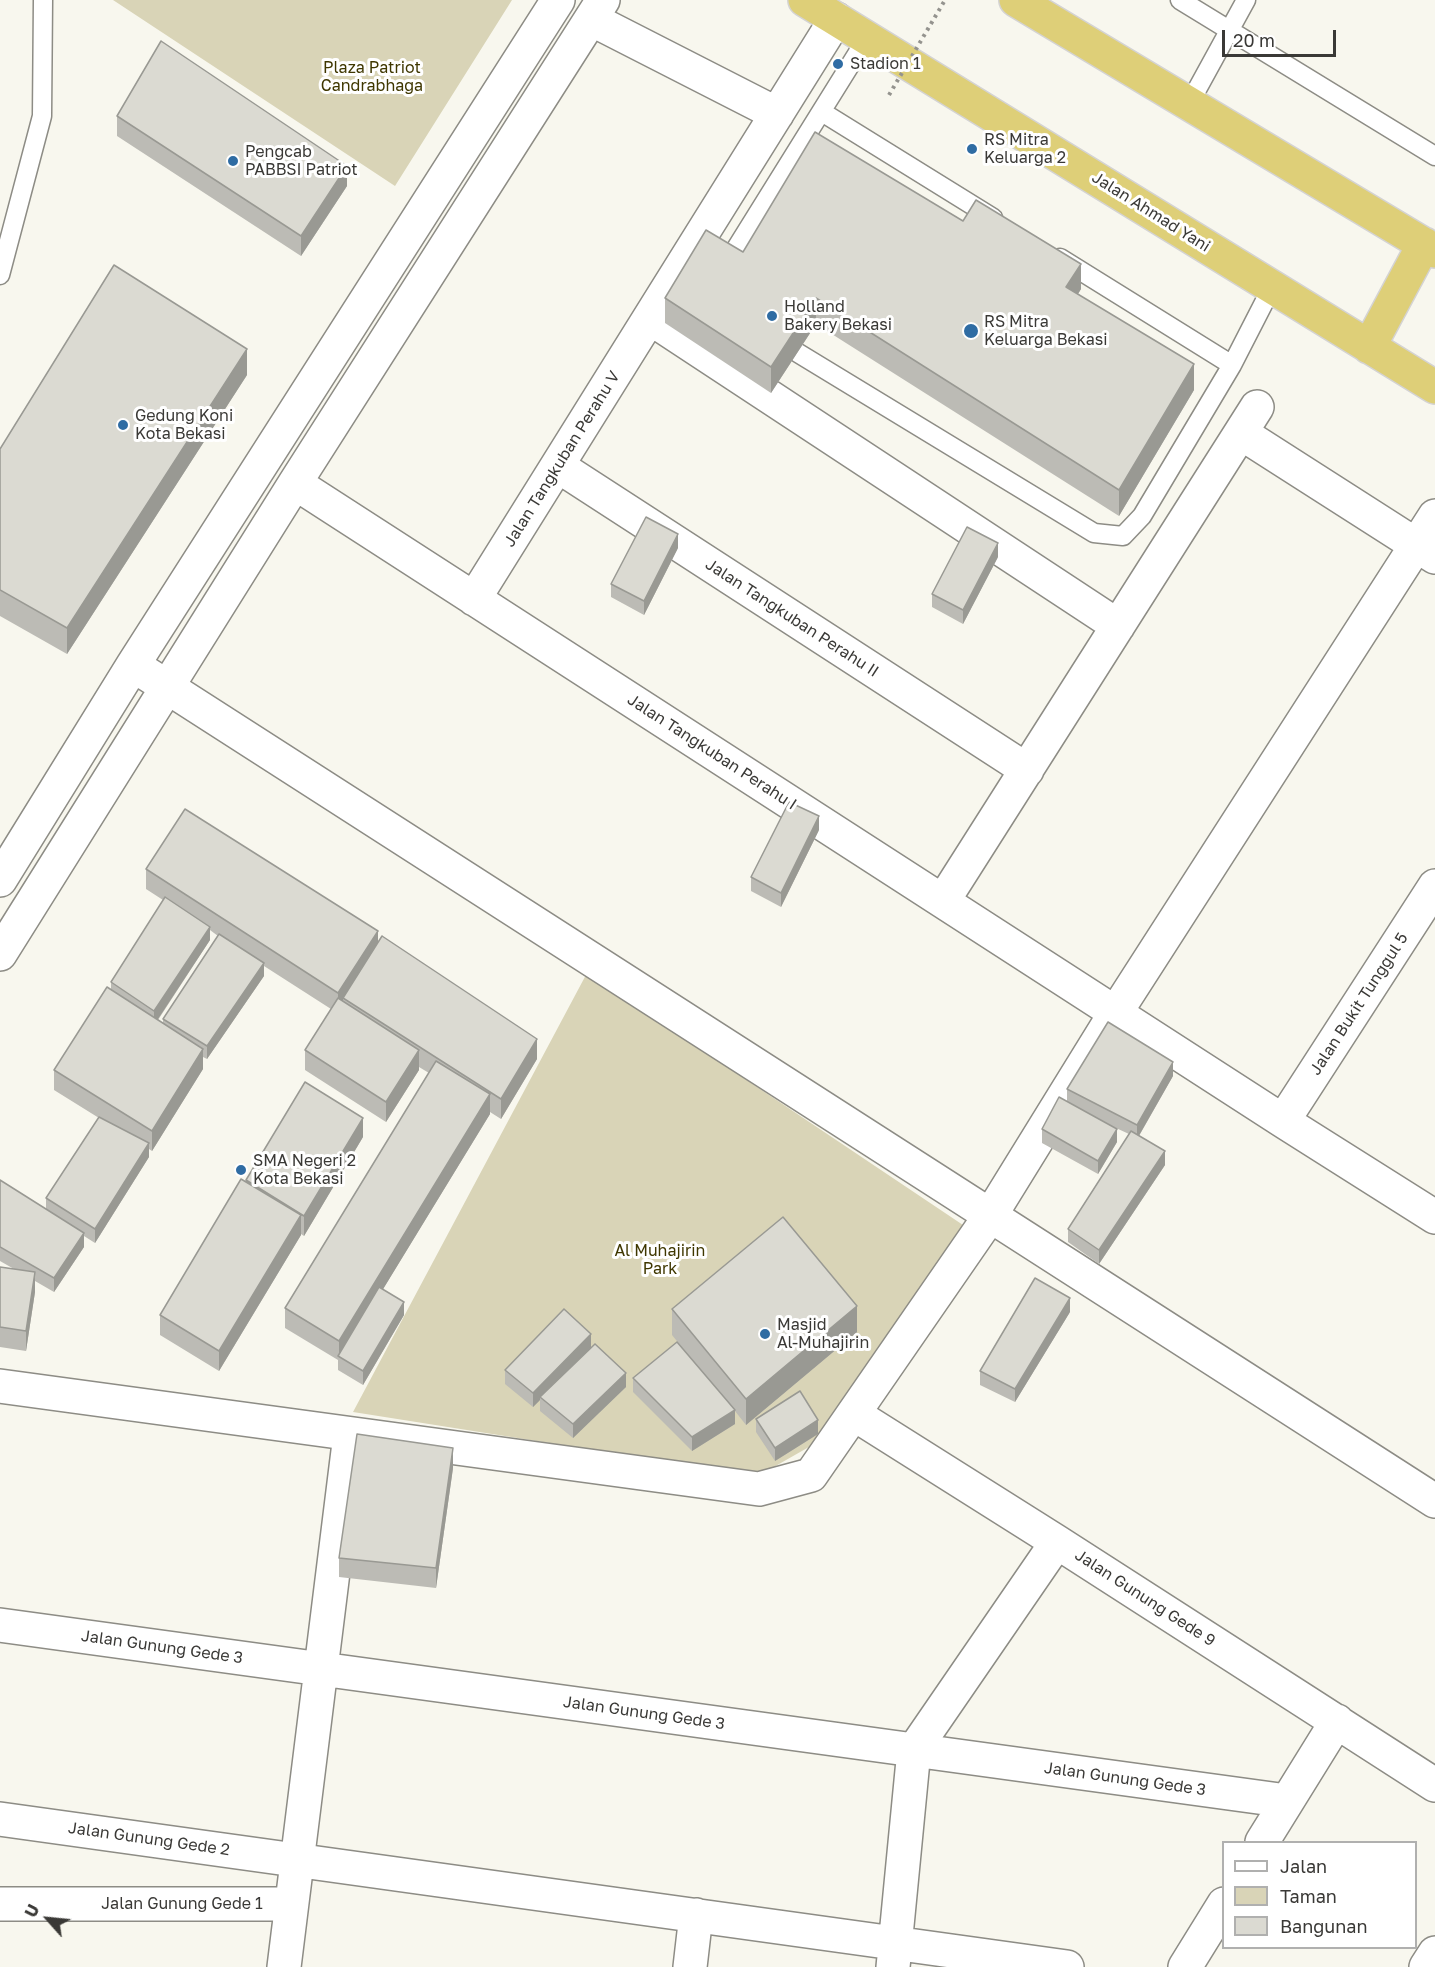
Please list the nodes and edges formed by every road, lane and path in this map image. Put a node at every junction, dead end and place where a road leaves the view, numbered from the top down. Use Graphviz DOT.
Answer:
graph roads {
  1 [pos="43,0"];
  2 [pos="558,0"];
  3 [pos="805,0"];
  4 [pos="945,0"];
  5 [pos="1016,0"];
  6 [pos="1180,0"];
  7 [pos="1246,0"];
  8 [pos="597,10"];
  9 [pos="836,19"];
  10 [pos="1229,29"];
  11 [pos="867,38"];
  12 [pos="889,95"];
  13 [pos="1189,104"];
  14 [pos="822,112"];
  15 [pos="777,114"];
  16 [pos="1435,156"];
  17 [pos="1004,224"];
  18 [pos="1042,247"];
  19 [pos="1429,248"];
  20 [pos="725,266"];
  21 [pos="0,275"];
  22 [pos="1272,287"];
  23 [pos="650,318"];
  24 [pos="1369,346"];
  25 [pos="798,353"];
  26 [pos="1232,366"];
  27 [pos="1432,379"];
  28 [pos="558,466"];
  29 [pos="301,488"];
  30 [pos="1435,516"];
  31 [pos="1426,552"];
  32 [pos="474,599"];
  33 [pos="1118,626"];
  34 [pos="134,665"];
  35 [pos="167,687"];
  36 [pos="1027,770"];
  37 [pos="0,880"];
  38 [pos="1435,886"];
  39 [pos="943,901"];
  40 [pos="0,954"];
  41 [pos="1116,1012"];
  42 [pos="1283,1121"];
  43 [pos="990,1216"];
  44 [pos="1435,1217"];
  45 [pos="0,1386"];
  46 [pos="854,1414"];
  47 [pos="350,1435"];
  48 [pos="1435,1501"];
  49 [pos="1057,1542"];
  50 [pos="0,1625"];
  51 [pos="321,1668"];
  52 [pos="1338,1720"];
  53 [pos="914,1750"];
  54 [pos="1435,1785"];
  55 [pos="1287,1801"];
  56 [pos="0,1819"];
  57 [pos="1263,1841"];
  58 [pos="297,1859"];
  59 [pos="0,1904"];
  60 [pos="291,1904"];
  61 [pos="1222,1907"];
  62 [pos="696,1915"];
  63 [pos="1435,1953"];
  64 [pos="894,1955"];
  65 [pos="284,1967"];
  66 [pos="690,1967"];
  67 [pos="1067,1967"];
  68 [pos="1185,1967"];
  69 [pos="1426,1967"];
  1 -- 21 [label="lane"];
  2 -- 34 [label="street"];
  3 -- 9 [label="highway, Jalan Ahmad Yani"];
  4 -- 12 [label="path, bridge"];
  5 -- 13 [label="highway"];
  6 -- 10 [label="lane"];
  7 -- 10 [label="lane"];
  8 -- 15 [label="street"];
  8 -- 29 [label="street"];
  9 -- 11 [label="highway, Jalan Ahmad Yani"];
  9 -- 15 [label="street, Jalan Tangkuban Perahu V"];
  10 -- 13 [label="lane"];
  10 -- 16 [label="lane"];
  11 -- 14 [label="lane"];
  11 -- 22 [label="highway, Jalan Ahmad Yani"];
  13 -- 19 [label="highway"];
  14 -- 17 [label="lane"];
  14 -- 20 [label="lane"];
  15 -- 23 [label="street, Jalan Tangkuban Perahu V"];
  18 -- 26 [label="lane"];
  19 -- 24 [label="highway"];
  22 -- 24 [label="highway, Jalan Ahmad Yani"];
  22 -- 26 [label="lane"];
  23 -- 28 [label="street, Jalan Tangkuban Perahu V"];
  23 -- 33 [label="street"];
  24 -- 27 [label="highway, Jalan Ahmad Yani"];
  25 -- 26 [label="lane"];
  28 -- 32 [label="street, Jalan Tangkuban Perahu V"];
  28 -- 36 [label="street, Jalan Tangkuban Perahu II"];
  29 -- 32 [label="street, Jalan Tangkuban Perahu I"];
  29 -- 35 [label="street"];
  30 -- 31 [label="street"];
  31 -- 33 [label="street"];
  31 -- 41 [label="street"];
  32 -- 39 [label="street, Jalan Tangkuban Perahu I"];
  33 -- 36 [label="street"];
  34 -- 35 [label="street"];
  34 -- 37 [label="street"];
  35 -- 40 [label="street"];
  35 -- 43 [label="street"];
  36 -- 39 [label="street"];
  38 -- 42 [label="street, Jalan Bukit Tunggul 5"];
  39 -- 41 [label="street, Jalan Tangkuban Perahu I"];
  41 -- 42 [label="street, Jalan Tangkuban Perahu I"];
  41 -- 43 [label="street"];
  42 -- 44 [label="street, Jalan Tangkuban Perahu I"];
  43 -- 46 [label="street"];
  43 -- 48 [label="street"];
  45 -- 47 [label="street"];
  46 -- 47 [label="street"];
  46 -- 49 [label="street, Jalan Gunung Gede 9"];
  47 -- 51 [label="street"];
  49 -- 52 [label="street, Jalan Gunung Gede 9"];
  49 -- 53 [label="street"];
  50 -- 51 [label="street, Jalan Gunung Gede 3"];
  51 -- 53 [label="street, Jalan Gunung Gede 3"];
  51 -- 58 [label="street"];
  52 -- 54 [label="street, Jalan Gunung Gede 9"];
  52 -- 55 [label="street"];
  53 -- 55 [label="street, Jalan Gunung Gede 3"];
  53 -- 64 [label="street"];
  55 -- 57 [label="street"];
  56 -- 58 [label="street, Jalan Gunung Gede 2"];
  58 -- 60 [label="street"];
  58 -- 62 [label="street, Jalan Gunung Gede 2"];
  59 -- 60 [label="street, Jalan Gunung Gede 1"];
  60 -- 65 [label="street"];
  61 -- 68 [label="street"];
  62 -- 64 [label="street, Jalan Gunung Gede 2"];
  62 -- 66 [label="street"];
  63 -- 69 [label="street"];
  64 -- 67 [label="street, Jalan Gunung Gede 2"];
}
